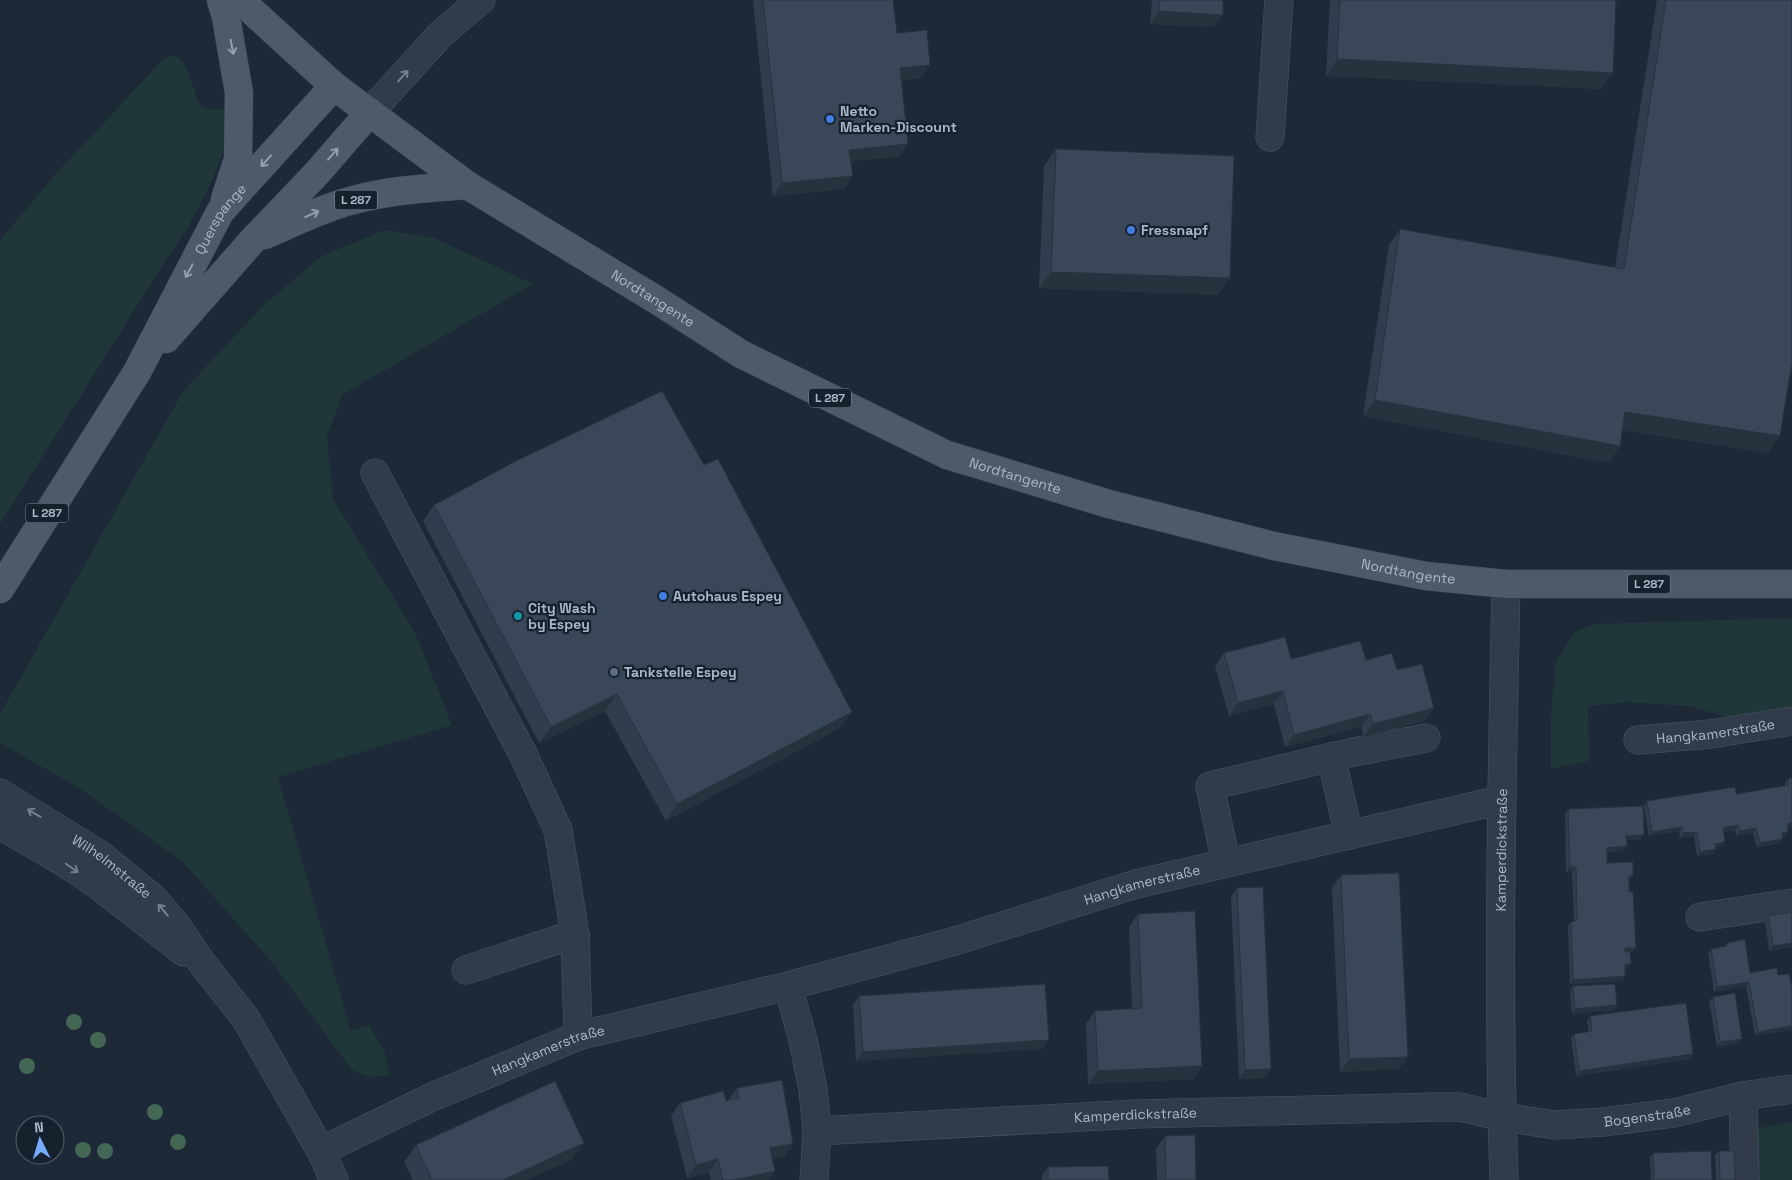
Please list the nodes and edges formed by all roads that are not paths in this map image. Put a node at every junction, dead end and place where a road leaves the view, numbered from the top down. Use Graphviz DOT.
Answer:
graph roads {
  1 [pos="221,0"];
  2 [pos="240,0"];
  3 [pos="481,0"];
  4 [pos="1279,0"];
  5 [pos="334,86"];
  6 [pos="370,112"];
  7 [pos="1270,137"];
  8 [pos="467,185"];
  9 [pos="220,212"];
  10 [pos="252,241"];
  11 [pos="137,372"];
  12 [pos="375,472"];
  13 [pos="1506,584"];
  14 [pos="1792,584"];
  15 [pos="0,589"];
  16 [pos="1792,721"];
  17 [pos="1426,738"];
  18 [pos="1638,740"];
  19 [pos="1331,757"];
  20 [pos="0,793"];
  21 [pos="1501,800"];
  22 [pos="0,825"];
  23 [pos="1349,835"];
  24 [pos="1226,864"];
  25 [pos="1792,903"];
  26 [pos="1700,917"];
  27 [pos="575,934"];
  28 [pos="202,963"];
  29 [pos="466,970"];
  30 [pos="788,986"];
  31 [pos="578,1036"];
  32 [pos="1792,1089"];
  33 [pos="1743,1096"];
  34 [pos="1502,1117"];
  35 [pos="817,1131"];
  36 [pos="321,1151"];
  37 [pos="334,1180"];
  38 [pos="814,1180"];
  39 [pos="1504,1180"];
  40 [pos="1745,1180"];
  1 -- 9 [label="main road, L 287, one-way"];
  2 -- 5 [label="main road, Nordtangente"];
  6 -- 3 [label="street, one-way"];
  4 -- 7 [label="street"];
  5 -- 6 [label="main road, Nordtangente / L 287"];
  5 -- 9 [label="main road, Querspange / L 287, one-way"];
  6 -- 8 [label="main road, Nordtangente / L 287"];
  10 -- 6 [label="main road, Querspange / L 287, one-way"];
  10 -- 8 [label="main road, L 287, one-way"];
  8 -- 13 [label="main road, Nordtangente / L 287"];
  9 -- 11 [label="main road, Querspange / L 287, one-way"];
  10 -- 11 [label="main road, Querspange / L 287"];
  11 -- 15 [label="main road, Querspange / L 287"];
  12 -- 27 [label="street"];
  13 -- 14 [label="main road, Nordtangente / L 287"];
  13 -- 21 [label="street, Kamperdickstraße"];
  16 -- 18 [label="street, Hangkamerstraße"];
  17 -- 19 [label="street"];
  19 -- 23 [label="street"];
  19 -- 24 [label="street"];
  28 -- 20 [label="street, Wilhelmstraße, one-way"];
  21 -- 23 [label="street, Hangkamerstraße"];
  21 -- 34 [label="street, Kamperdickstraße"];
  22 -- 28 [label="street, Wilhelmstraße, one-way"];
  23 -- 24 [label="street, Hangkamerstraße"];
  24 -- 30 [label="street, Hangkamerstraße"];
  25 -- 26 [label="street"];
  27 -- 29 [label="street"];
  27 -- 31 [label="street"];
  28 -- 36 [label="street, Wilhelmstraße"];
  30 -- 31 [label="street, Hangkamerstraße"];
  30 -- 35 [label="street"];
  31 -- 36 [label="street, Hangkamerstraße"];
  32 -- 33 [label="street, Bogenstraße"];
  33 -- 34 [label="street, Bogenstraße"];
  33 -- 40 [label="street"];
  34 -- 35 [label="street, Kamperdickstraße"];
  34 -- 39 [label="street, Kamperdickstraße"];
  35 -- 38 [label="street"];
  36 -- 37 [label="street, Wilhelmstraße"];
}
